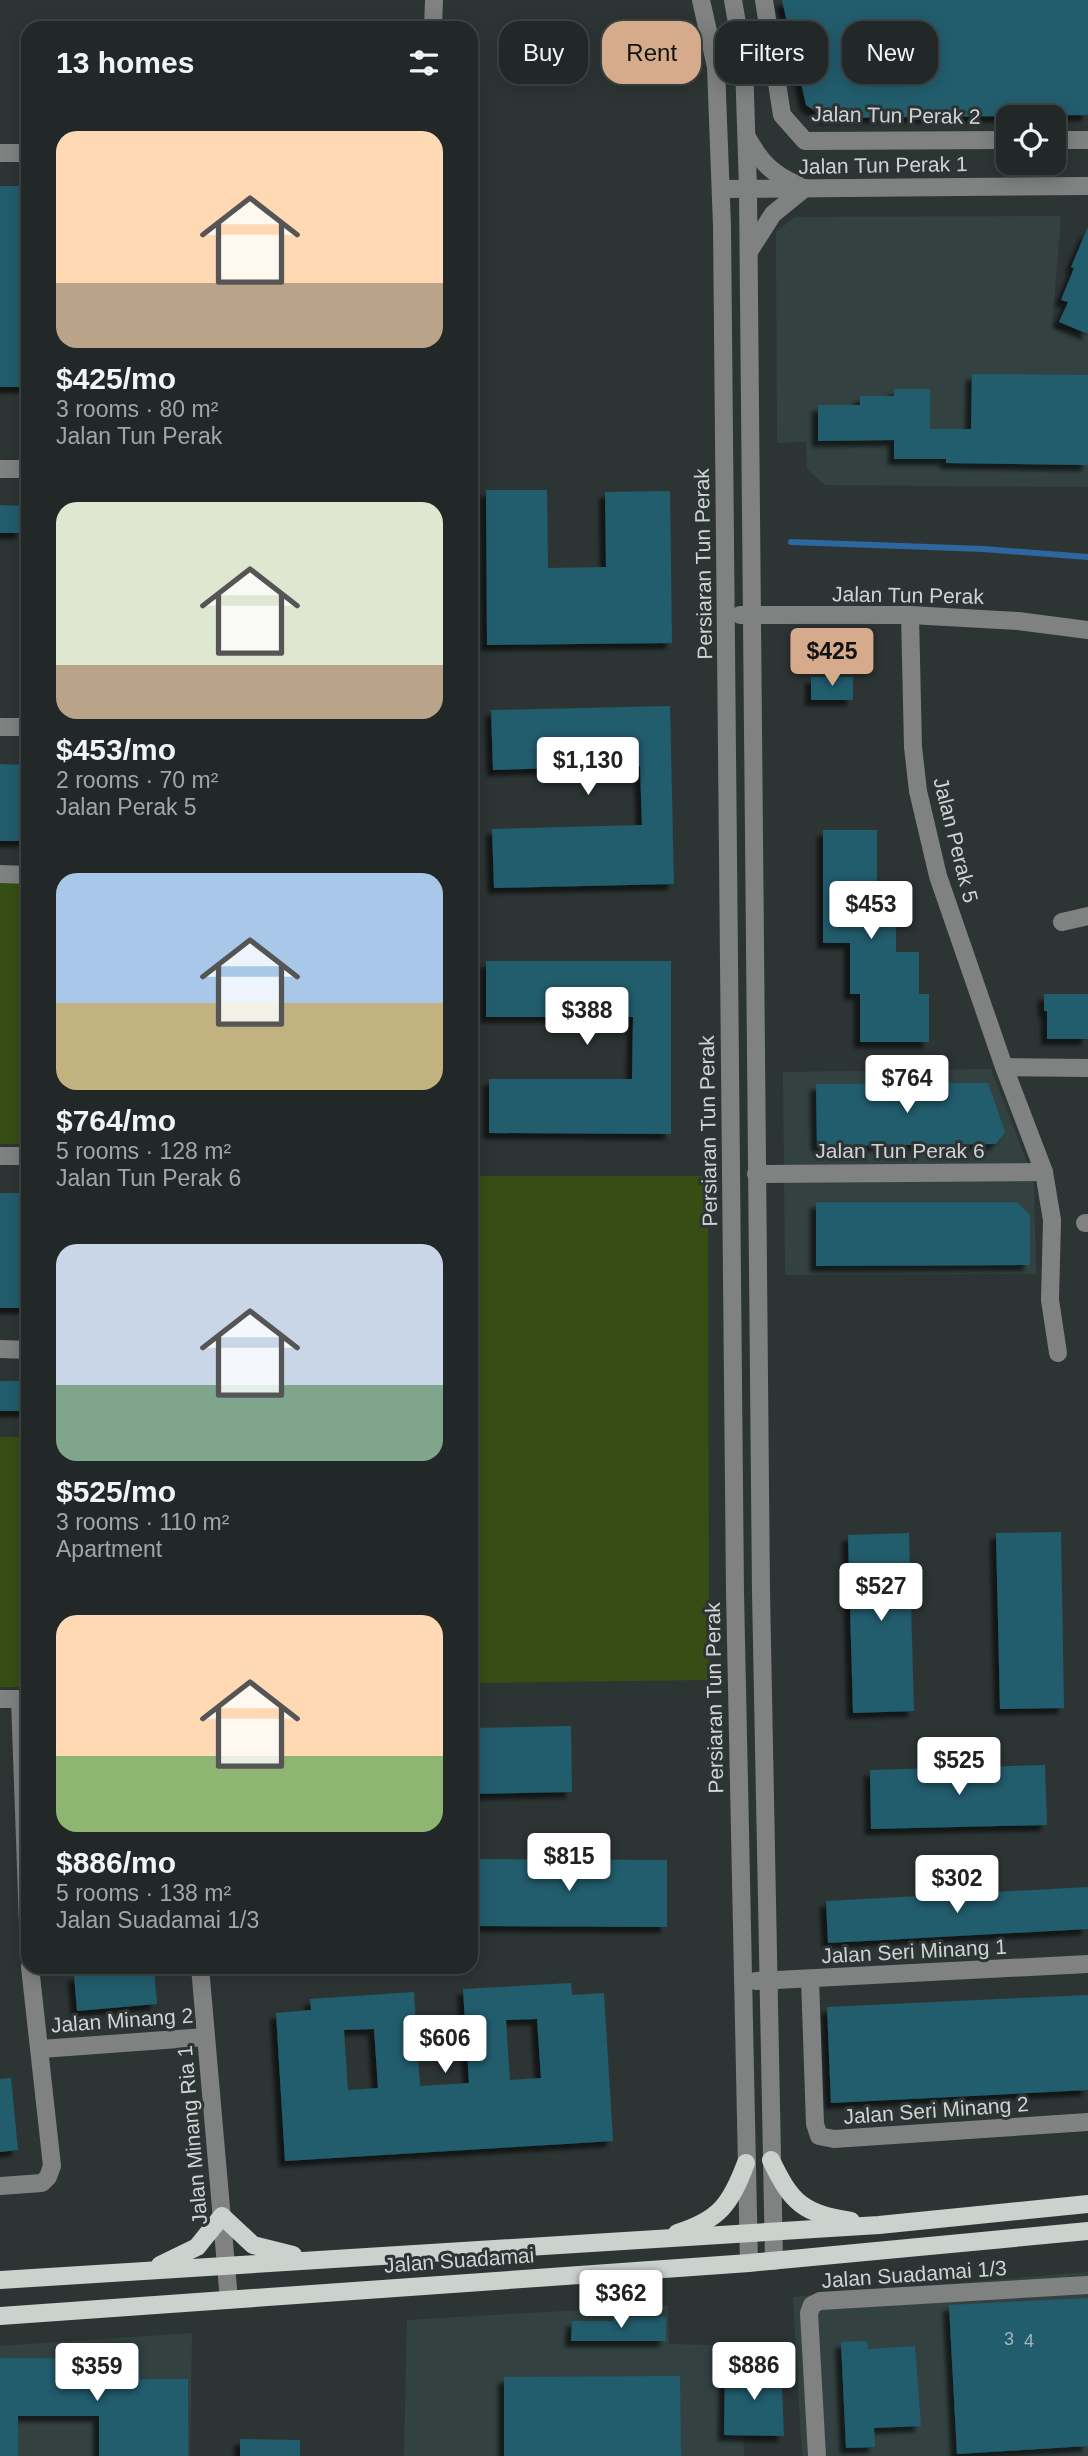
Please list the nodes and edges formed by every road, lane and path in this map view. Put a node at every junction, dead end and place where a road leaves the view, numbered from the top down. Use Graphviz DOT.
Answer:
graph roads {
  1 [pos="434,0"];
  2 [pos="701,0"];
  3 [pos="733,0"];
  4 [pos="764,0"];
  5 [pos="433,21"];
  6 [pos="747,136"];
  7 [pos="996,140"];
  8 [pos="1066,140"];
  9 [pos="1088,140"];
  10 [pos="0,153"];
  11 [pos="21,153"];
  12 [pos="1088,186"];
  13 [pos="805,188"];
  14 [pos="721,189"];
  15 [pos="748,189"];
  16 [pos="749,251"];
  17 [pos="0,468"];
  18 [pos="21,469"];
  19 [pos="726,615"];
  20 [pos="752,615"];
  21 [pos="910,615"];
  22 [pos="1088,630"];
  23 [pos="0,727"];
  24 [pos="21,727"];
  25 [pos="0,874"];
  26 [pos="21,875"];
  27 [pos="1088,916"];
  28 [pos="1062,922"];
  29 [pos="1004,1067"];
  30 [pos="1088,1068"];
  31 [pos="0,1156"];
  32 [pos="21,1156"];
  33 [pos="1044,1172"];
  34 [pos="756,1174"];
  35 [pos="0,1349"];
  36 [pos="21,1350"];
  37 [pos="1058,1353"];
  38 [pos="0,1699"];
  39 [pos="21,1699"];
  40 [pos="1088,1964"];
  41 [pos="31,1974"];
  42 [pos="201,1974"];
  43 [pos="810,1979"];
  44 [pos="742,1981"];
  45 [pos="768,1981"];
  46 [pos="206,2037"];
  47 [pos="41,2049"];
  48 [pos="1088,2122"];
  49 [pos="771,2160"];
  50 [pos="746,2162"];
  51 [pos="0,2186"];
  52 [pos="1088,2204"];
  53 [pos="222,2216"];
  54 [pos="879,2225"];
  55 [pos="1088,2231"];
  56 [pos="773,2232"];
  57 [pos="749,2234"];
  58 [pos="654,2240"];
  59 [pos="311,2259"];
  60 [pos="774,2261"];
  61 [pos="749,2263"];
  62 [pos="226,2265"];
  63 [pos="147,2270"];
  64 [pos="0,2280"];
  65 [pos="1088,2285"];
  66 [pos="229,2300"];
  67 [pos="0,2316"];
  68 [pos="817,2456"];
  1 -- 5 [label="street"];
  2 -- 14 [label="street, Persiaran Tun Perak"];
  3 -- 6 [label="street"];
  4 -- 7 [label="street, Jalan Tun Perak 2"];
  6 -- 13 [label="street"];
  6 -- 15 [label="street"];
  8 -- 9 [label="street"];
  10 -- 11 [label="street"];
  12 -- 13 [label="street, Jalan Tun Perak 1"];
  13 -- 15 [label="street, Jalan Tun Perak 1"];
  13 -- 16 [label="street"];
  14 -- 15 [label="street, Jalan Tun Perak 1"];
  14 -- 19 [label="street, Persiaran Tun Perak"];
  15 -- 16 [label="street"];
  16 -- 20 [label="street"];
  17 -- 18 [label="street"];
  19 -- 20 [label="street, Jalan Tun Perak"];
  19 -- 44 [label="street, Persiaran Tun Perak"];
  20 -- 21 [label="street, Jalan Tun Perak"];
  20 -- 34 [label="street"];
  21 -- 22 [label="street, Jalan Tun Perak"];
  21 -- 29 [label="street, Jalan Perak 5"];
  23 -- 24 [label="street"];
  25 -- 26 [label="street"];
  27 -- 28 [label="street"];
  29 -- 30 [label="street"];
  29 -- 33 [label="street, Jalan Perak 5"];
  31 -- 32 [label="street"];
  33 -- 34 [label="street, Jalan Tun Perak 6"];
  33 -- 37 [label="street, Jalan Perak 5"];
  34 -- 45 [label="street"];
  35 -- 36 [label="street"];
  38 -- 39 [label="street"];
  40 -- 43 [label="street, Jalan Seri Minang 1"];
  41 -- 47 [label="street"];
  42 -- 46 [label="street, Jalan Minang Ria 1"];
  43 -- 45 [label="street, Jalan Seri Minang 1"];
  43 -- 48 [label="street, Jalan Seri Minang 2"];
  44 -- 45 [label="street, Jalan Seri Minang 1"];
  44 -- 50 [label="street, Persiaran Tun Perak"];
  45 -- 49 [label="street"];
  46 -- 47 [label="street, Jalan Minang 2"];
  46 -- 53 [label="street, Jalan Minang Ria 1"];
  47 -- 51 [label="street"];
  49 -- 54 [label="main road"];
  49 -- 56 [label="street"];
  50 -- 57 [label="street, Persiaran Tun Perak"];
  50 -- 58 [label="main road"];
  52 -- 54 [label="main road, Jalan Suadamai"];
  53 -- 59 [label="main road"];
  53 -- 62 [label="street, Jalan Minang Ria 1"];
  53 -- 63 [label="main road"];
  54 -- 56 [label="main road, Jalan Suadamai"];
  55 -- 60 [label="main road, Jalan Suadamai"];
  56 -- 57 [label="main road, Jalan Suadamai"];
  56 -- 60 [label="street"];
  57 -- 58 [label="main road, Jalan Suadamai"];
  57 -- 61 [label="street, Persiaran Tun Perak"];
  58 -- 59 [label="main road, Jalan Suadamai"];
  59 -- 62 [label="main road, Jalan Suadamai"];
  60 -- 61 [label="main road, Jalan Suadamai"];
  61 -- 66 [label="main road, Jalan Suadamai"];
  62 -- 63 [label="main road, Jalan Suadamai"];
  62 -- 66 [label="street, Jalan Minang Ria 1"];
  63 -- 64 [label="main road, Jalan Suadamai"];
  65 -- 68 [label="street, Jalan Suadamai 1/3"];
  66 -- 67 [label="main road, Jalan Suadamai"];
}
